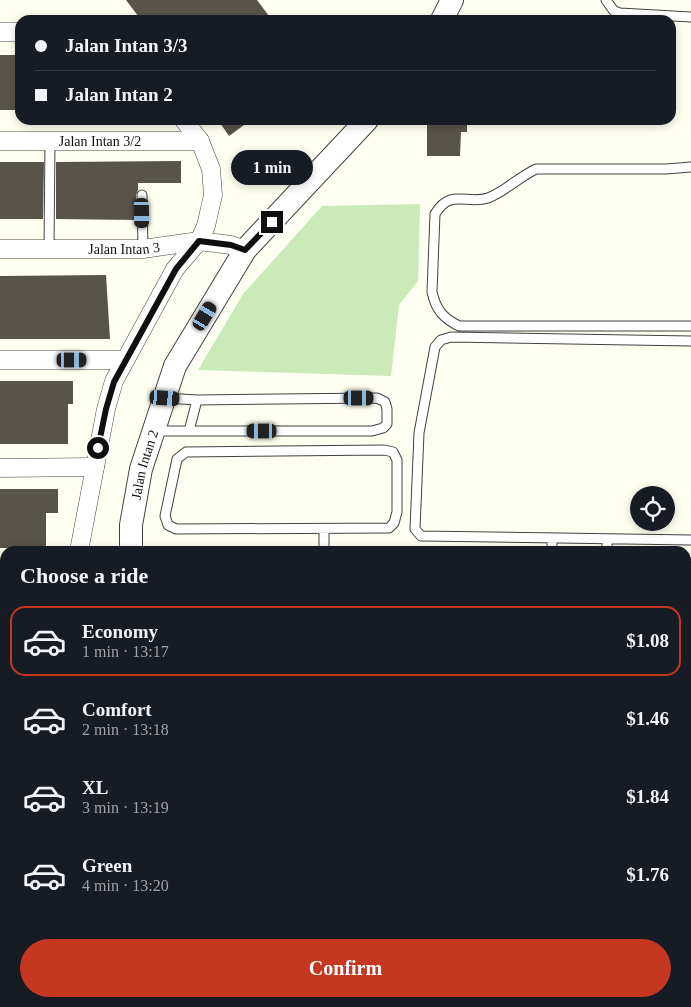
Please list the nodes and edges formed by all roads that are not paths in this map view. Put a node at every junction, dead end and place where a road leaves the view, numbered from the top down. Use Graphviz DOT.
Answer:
graph roads {
  1 [pos="452,0"];
  2 [pos="606,0"];
  3 [pos="444,15"];
  4 [pos="656,15"];
  5 [pos="676,16"];
  6 [pos="691,17"];
  7 [pos="0,32"];
  8 [pos="15,32"];
  9 [pos="188,125"];
  10 [pos="362,125"];
  11 [pos="50,140"];
  12 [pos="0,141"];
  13 [pos="200,141"];
  14 [pos="691,168"];
  15 [pos="142,195"];
  16 [pos="199,241"];
  17 [pos="0,249"];
  18 [pos="49,249"];
  19 [pos="143,249"];
  20 [pos="245,250"];
  21 [pos="691,326"];
  22 [pos="691,341"];
  23 [pos="0,360"];
  24 [pos="125,360"];
  25 [pos="165,398"];
  26 [pos="197,400"];
  27 [pos="154,430"];
  28 [pos="189,431"];
  29 [pos="95,467"];
  30 [pos="0,468"];
  31 [pos="324,529"];
  32 [pos="552,538"];
  33 [pos="607,539"];
  34 [pos="691,540"];
  35 [pos="80,546"];
  36 [pos="131,546"];
  37 [pos="324,546"];
  38 [pos="552,546"];
  39 [pos="608,546"];
  1 -- 3 [label="street"];
  2 -- 4 [label="lane"];
  5 -- 6 [label="lane"];
  7 -- 8 [label="street"];
  9 -- 13 [label="street"];
  10 -- 20 [label="street, Jalan Intan 2"];
  11 -- 12 [label="street, Jalan Intan 3/2"];
  11 -- 13 [label="street, Jalan Intan 3/2"];
  11 -- 18 [label="lane"];
  13 -- 16 [label="street"];
  14 -- 21 [label="lane"];
  15 -- 19 [label="lane"];
  16 -- 19 [label="street, Jalan Intan 3"];
  16 -- 20 [label="street, Jalan Intan 3"];
  16 -- 24 [label="street"];
  17 -- 18 [label="street, Jalan Intan 3"];
  18 -- 19 [label="street, Jalan Intan 3"];
  20 -- 25 [label="street, Jalan Intan 2"];
  22 -- 32 [label="lane"];
  23 -- 24 [label="street"];
  24 -- 29 [label="street"];
  25 -- 26 [label="lane"];
  25 -- 27 [label="street, Jalan Intan 2"];
  26 -- 28 [label="lane"];
  26 -- 28 [label="lane"];
  27 -- 28 [label="lane"];
  27 -- 36 [label="street, Jalan Intan 2"];
  29 -- 30 [label="street"];
  29 -- 35 [label="street"];
  31 -- 31 [label="lane"];
  31 -- 37 [label="lane"];
  32 -- 33 [label="lane"];
  32 -- 38 [label="lane"];
  33 -- 34 [label="lane"];
  33 -- 39 [label="lane"];
}
